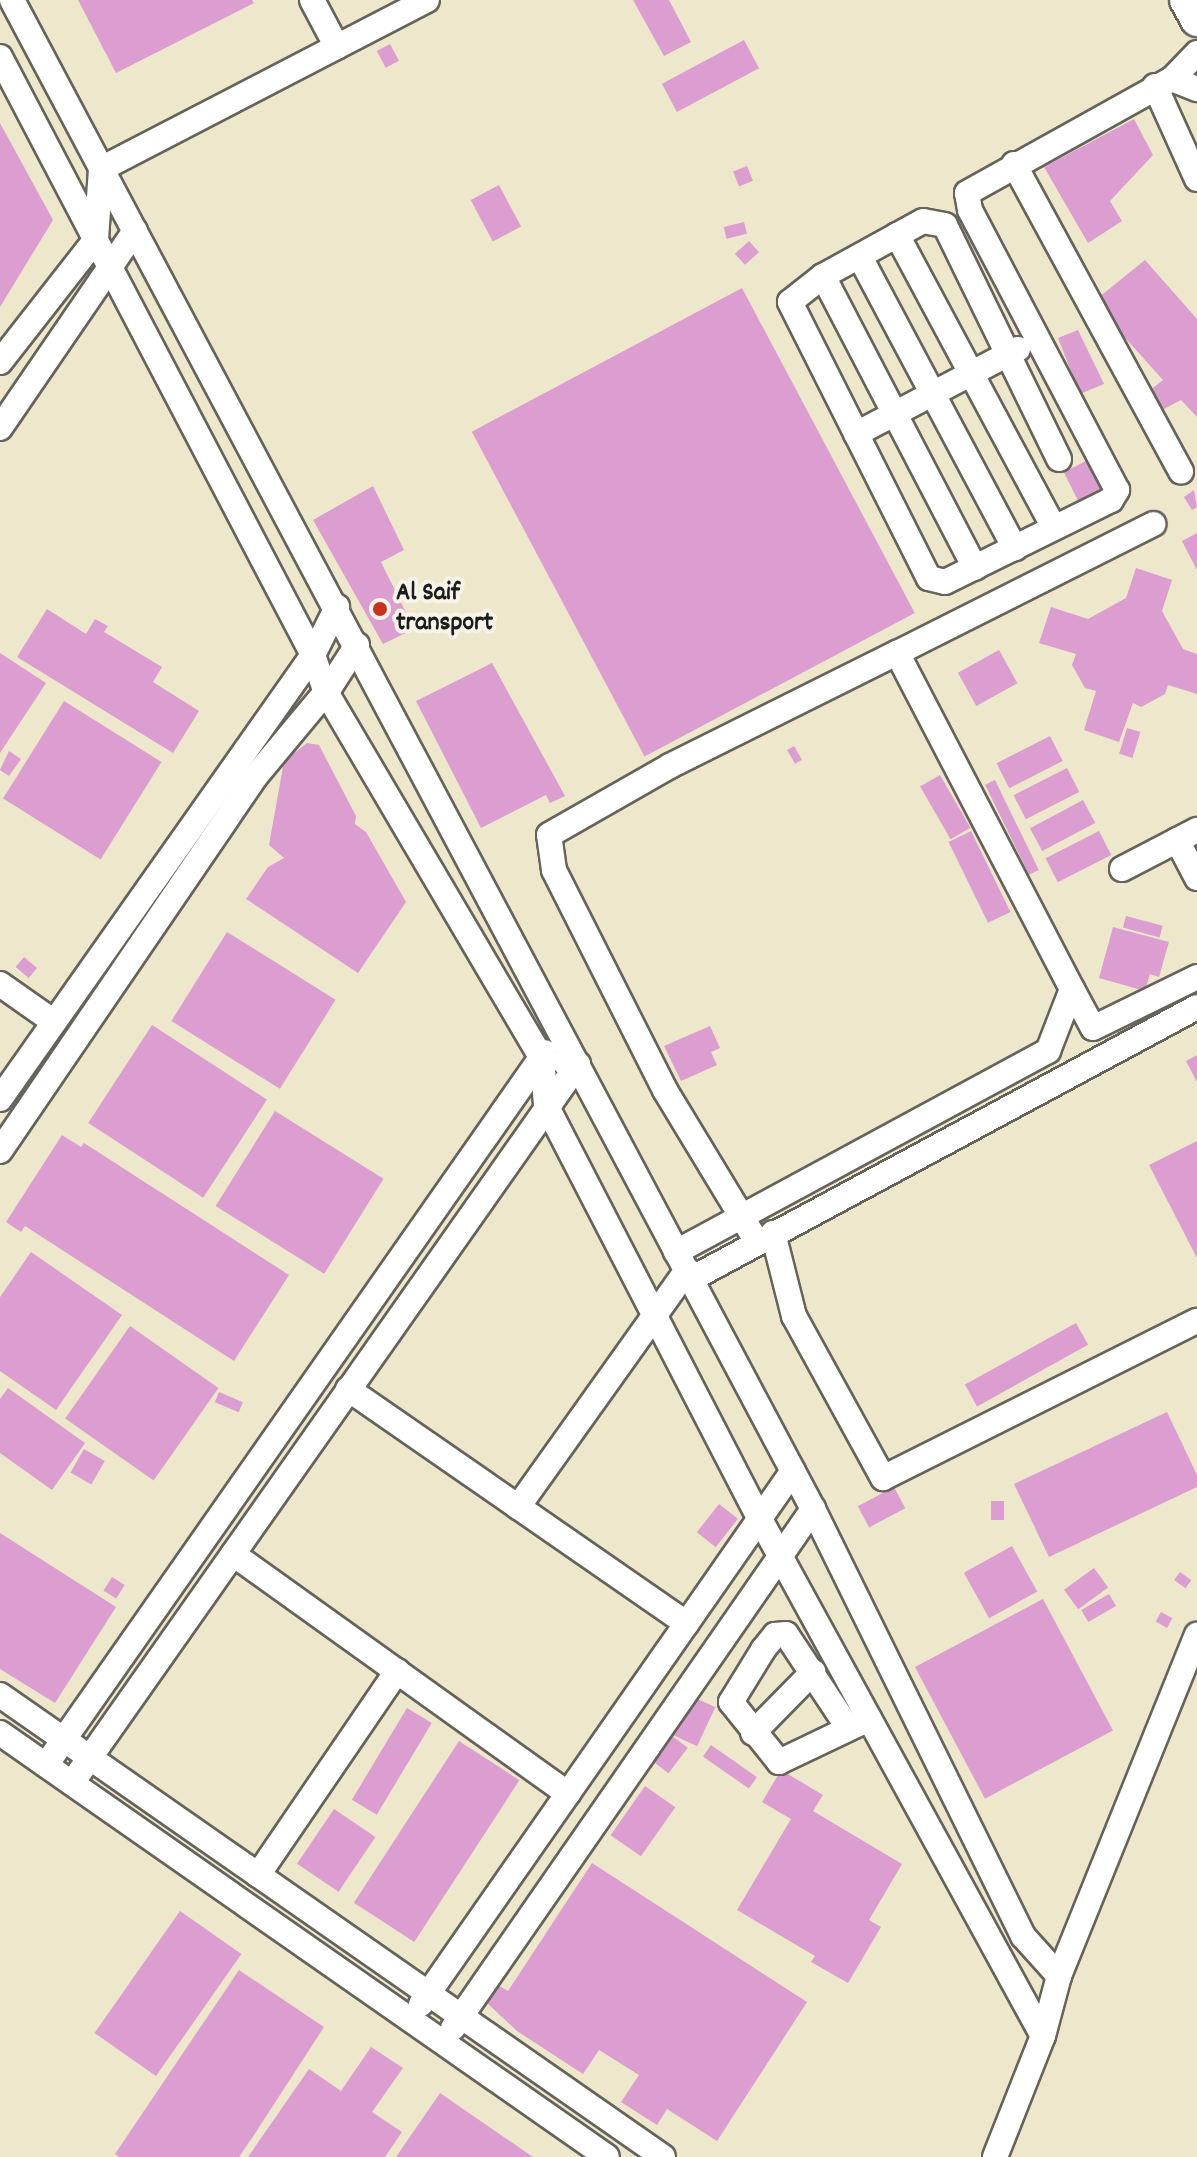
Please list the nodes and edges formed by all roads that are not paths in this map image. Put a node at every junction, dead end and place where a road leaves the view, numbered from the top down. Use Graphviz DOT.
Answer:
graph roads {
  1 [pos="12,0"];
  2 [pos="312,0"];
  3 [pos="427,0"];
  4 [pos="1186,0"];
  5 [pos="1197,20"];
  6 [pos="337,47"];
  7 [pos="1197,53"];
  8 [pos="0,57"];
  9 [pos="1163,83"];
  10 [pos="1197,89"];
  11 [pos="1186,137"];
  12 [pos="1014,164"];
  13 [pos="101,169"];
  14 [pos="1197,179"];
  15 [pos="135,231"];
  16 [pos="897,235"];
  17 [pos="96,239"];
  18 [pos="860,257"];
  19 [pos="109,268"];
  20 [pos="823,276"];
  21 [pos="1038,339"];
  22 [pos="1006,355"];
  23 [pos="0,362"];
  24 [pos="972,372"];
  25 [pos="933,392"];
  26 [pos="892,413"];
  27 [pos="0,428"];
  28 [pos="856,434"];
  29 [pos="1059,459"];
  30 [pos="1181,472"];
  31 [pos="1153,524"];
  32 [pos="1054,528"];
  33 [pos="1015,548"];
  34 [pos="975,568"];
  35 [pos="337,607"];
  36 [pos="357,645"];
  37 [pos="897,653"];
  38 [pos="313,655"];
  39 [pos="326,692"];
  40 [pos="1187,835"];
  41 [pos="1122,869"];
  42 [pos="1197,878"];
  43 [pos="1197,977"];
  44 [pos="0,984"];
  45 [pos="1072,989"];
  46 [pos="1197,1007"];
  47 [pos="54,1022"];
  48 [pos="1093,1028"];
  49 [pos="560,1030"];
  50 [pos="1048,1051"];
  51 [pos="1108,1052"];
  52 [pos="542,1058"];
  53 [pos="578,1064"];
  54 [pos="1063,1076"];
  55 [pos="0,1099"];
  56 [pos="546,1105"];
  57 [pos="913,1126"];
  58 [pos="927,1149"];
  59 [pos="0,1151"];
  60 [pos="744,1217"];
  61 [pos="765,1238"];
  62 [pos="685,1267"];
  63 [pos="655,1315"];
  64 [pos="1197,1321"];
  65 [pos="348,1389"];
  66 [pos="793,1471"];
  67 [pos="518,1507"];
  68 [pos="813,1509"];
  69 [pos="761,1521"];
  70 [pos="778,1553"];
  71 [pos="233,1554"];
  72 [pos="687,1624"];
  73 [pos="1197,1635"];
  74 [pos="397,1671"];
  75 [pos="813,1672"];
  76 [pos="0,1695"];
  77 [pos="858,1723"];
  78 [pos="0,1733"];
  79 [pos="753,1733"];
  80 [pos="65,1741"];
  81 [pos="90,1758"];
  82 [pos="46,1765"];
  83 [pos="72,1783"];
  84 [pos="568,1794"];
  85 [pos="538,1836"];
  86 [pos="569,1855"];
  87 [pos="258,1875"];
  88 [pos="1059,1976"];
  89 [pos="427,1993"];
  90 [pos="459,2015"];
  91 [pos="411,2020"];
  92 [pos="1043,2036"];
  93 [pos="446,2044"];
  94 [pos="607,2157"];
  95 [pos="663,2157"];
  96 [pos="995,2157"];
  1 -- 13 [label="street"];
  2 -- 6 [label="street"];
  3 -- 6 [label="street"];
  4 -- 5 [label="main road"];
  6 -- 13 [label="street"];
  7 -- 9 [label="street"];
  8 -- 17 [label="street"];
  9 -- 10 [label="street"];
  9 -- 11 [label="street"];
  9 -- 12 [label="street"];
  11 -- 14 [label="street"];
  12 -- 21 [label="street"];
  12 -- 30 [label="street"];
  13 -- 15 [label="street"];
  13 -- 17 [label="street"];
  15 -- 19 [label="street"];
  15 -- 35 [label="street"];
  16 -- 18 [label="street"];
  16 -- 22 [label="street"];
  16 -- 24 [label="street"];
  17 -- 19 [label="street"];
  17 -- 23 [label="street"];
  18 -- 20 [label="street"];
  18 -- 25 [label="street"];
  19 -- 27 [label="street"];
  19 -- 38 [label="street"];
  20 -- 26 [label="street"];
  20 -- 28 [label="street"];
  21 -- 22 [label="street"];
  21 -- 32 [label="street"];
  22 -- 24 [label="street"];
  22 -- 29 [label="street"];
  24 -- 25 [label="street"];
  24 -- 32 [label="street"];
  25 -- 26 [label="street"];
  25 -- 33 [label="street"];
  26 -- 28 [label="street"];
  26 -- 34 [label="street"];
  28 -- 34 [label="street"];
  31 -- 37 [label="street"];
  32 -- 33 [label="street"];
  33 -- 34 [label="street"];
  35 -- 36 [label="street"];
  35 -- 38 [label="street"];
  36 -- 39 [label="street"];
  36 -- 49 [label="street"];
  37 -- 45 [label="street"];
  37 -- 60 [label="street"];
  38 -- 39 [label="street"];
  38 -- 47 [label="street"];
  39 -- 52 [label="street"];
  39 -- 59 [label="street"];
  40 -- 41 [label="street"];
  40 -- 42 [label="street"];
  43 -- 48 [label="street"];
  44 -- 47 [label="street"];
  45 -- 48 [label="street"];
  45 -- 50 [label="street"];
  46 -- 51 [label="street"];
  47 -- 55 [label="street"];
  48 -- 50 [label="street"];
  48 -- 51 [label="street"];
  49 -- 52 [label="street"];
  49 -- 53 [label="street"];
  50 -- 54 [label="street"];
  50 -- 57 [label="street"];
  51 -- 54 [label="street"];
  52 -- 53 [label="street"];
  52 -- 56 [label="street"];
  52 -- 80 [label="street"];
  53 -- 56 [label="street"];
  53 -- 62 [label="street"];
  54 -- 58 [label="street"];
  56 -- 63 [label="street"];
  56 -- 65 [label="street"];
  57 -- 58 [label="street"];
  57 -- 60 [label="street"];
  58 -- 61 [label="street"];
  60 -- 61 [label="street"];
  60 -- 62 [label="street"];
  61 -- 62 [label="street"];
  61 -- 64 [label="street"];
  62 -- 63 [label="street"];
  62 -- 66 [label="street"];
  63 -- 67 [label="street"];
  63 -- 69 [label="street"];
  65 -- 67 [label="street"];
  65 -- 71 [label="street"];
  66 -- 68 [label="street"];
  66 -- 69 [label="street"];
  67 -- 72 [label="street"];
  68 -- 70 [label="street"];
  68 -- 88 [label="street"];
  69 -- 70 [label="street"];
  69 -- 72 [label="street"];
  70 -- 77 [label="street"];
  70 -- 86 [label="street"];
  71 -- 74 [label="street"];
  71 -- 81 [label="street"];
  72 -- 84 [label="street"];
  73 -- 88 [label="street"];
  74 -- 84 [label="street"];
  74 -- 87 [label="street"];
  75 -- 77 [label="street"];
  75 -- 79 [label="street"];
  75 -- 79 [label="street"];
  76 -- 80 [label="street"];
  77 -- 79 [label="street"];
  77 -- 92 [label="street"];
  78 -- 82 [label="street"];
  80 -- 81 [label="street"];
  80 -- 82 [label="street"];
  81 -- 83 [label="street"];
  81 -- 87 [label="street"];
  82 -- 83 [label="street"];
  83 -- 91 [label="street"];
  84 -- 85 [label="street"];
  85 -- 86 [label="street"];
  85 -- 89 [label="street"];
  86 -- 90 [label="street"];
  87 -- 89 [label="street"];
  88 -- 92 [label="street"];
  89 -- 90 [label="street"];
  89 -- 91 [label="street"];
  90 -- 93 [label="street"];
  90 -- 95 [label="street"];
  91 -- 93 [label="street"];
  92 -- 96 [label="street"];
  93 -- 94 [label="street"];
}
